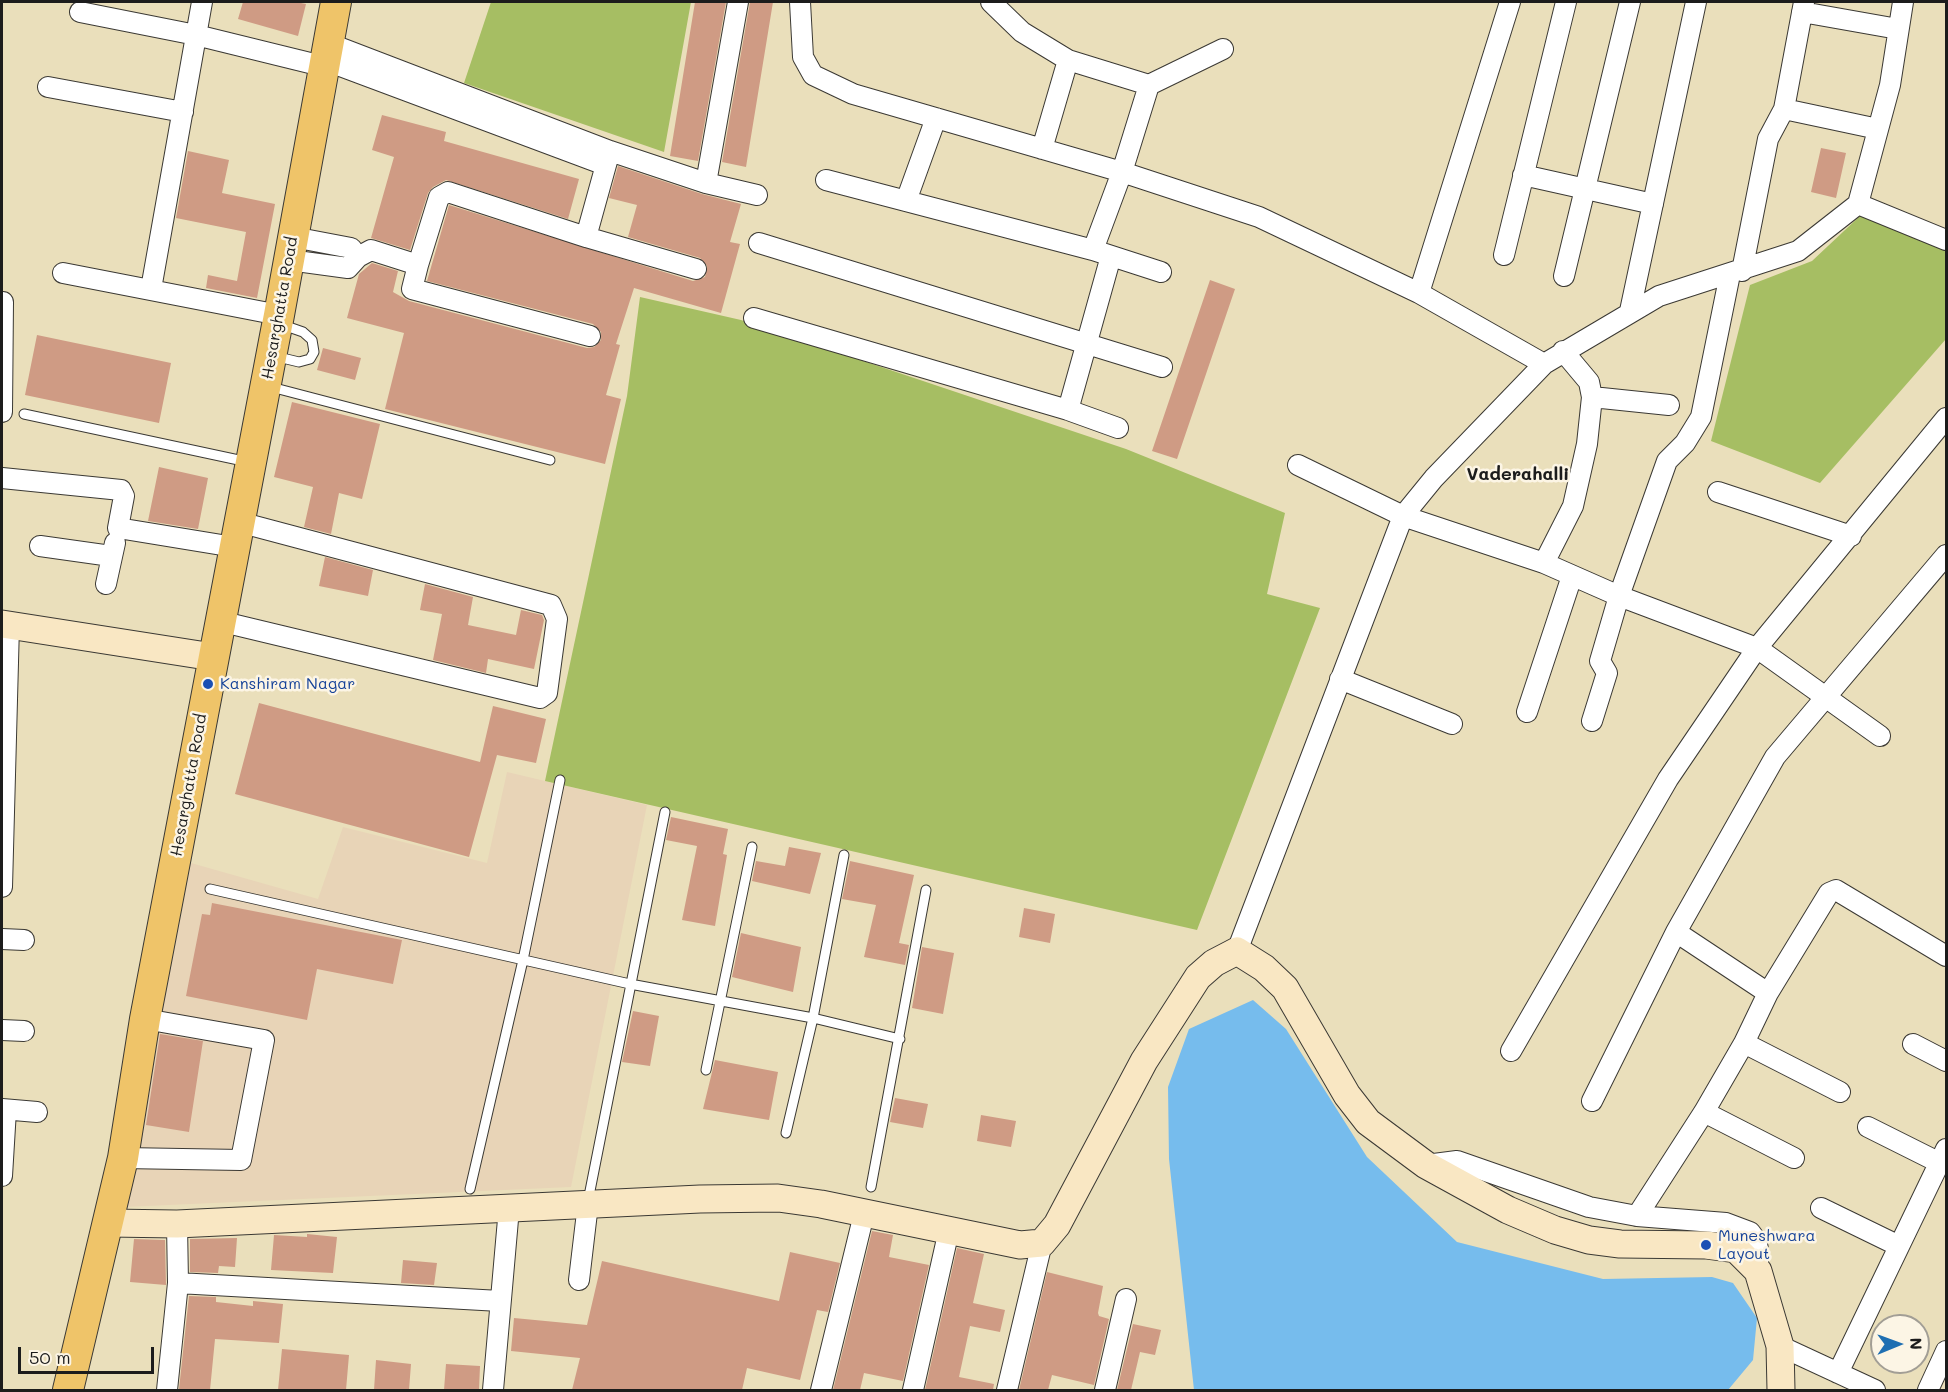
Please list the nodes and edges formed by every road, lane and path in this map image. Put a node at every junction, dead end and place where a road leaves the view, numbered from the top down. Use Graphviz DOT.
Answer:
graph roads {
  1 [pos="202,2"];
  2 [pos="336,2"];
  3 [pos="738,2"];
  4 [pos="800,2"];
  5 [pos="991,2"];
  6 [pos="1510,2"];
  7 [pos="1566,2"];
  8 [pos="1630,2"];
  9 [pos="1696,2"];
  10 [pos="1903,2"];
  11 [pos="1803,7"];
  12 [pos="80,12"];
  13 [pos="1898,29"];
  14 [pos="196,35"];
  15 [pos="1223,49"];
  16 [pos="325,56"];
  17 [pos="1068,60"];
  18 [pos="1149,85"];
  19 [pos="48,87"];
  20 [pos="1784,109"];
  21 [pos="183,112"];
  22 [pos="936,118"];
  23 [pos="1878,129"];
  24 [pos="1042,148"];
  25 [pos="608,158"];
  26 [pos="1122,172"];
  27 [pos="1523,175"];
  28 [pos="826,180"];
  29 [pos="706,183"];
  30 [pos="1587,190"];
  31 [pos="757,195"];
  32 [pos="906,201"];
  33 [pos="1653,204"];
  34 [pos="1858,204"];
  35 [pos="586,237"];
  36 [pos="1947,240"];
  37 [pos="759,243"];
  38 [pos="291,248"];
  39 [pos="1102,253"];
  40 [pos="1504,255"];
  41 [pos="418,264"];
  42 [pos="696,269"];
  43 [pos="1161,272"];
  44 [pos="1736,272"];
  45 [pos="63,273"];
  46 [pos="1564,276"];
  47 [pos="151,289"];
  48 [pos="1419,293"];
  49 [pos="3,302"];
  50 [pos="1630,311"];
  51 [pos="754,318"];
  52 [pos="278,319"];
  53 [pos="590,336"];
  54 [pos="1088,343"];
  55 [pos="1563,351"];
  56 [pos="271,355"];
  57 [pos="1544,364"];
  58 [pos="1162,367"];
  59 [pos="265,385"];
  60 [pos="1592,397"];
  61 [pos="1669,405"];
  62 [pos="1068,410"];
  63 [pos="2,412"];
  64 [pos="24,414"];
  65 [pos="1947,418"];
  66 [pos="1118,428"];
  67 [pos="550,460"];
  68 [pos="251,462"];
  69 [pos="1298,465"];
  70 [pos="2,478"];
  71 [pos="1718,492"];
  72 [pos="1403,516"];
  73 [pos="118,528"];
  74 [pos="236,535"];
  75 [pos="1851,536"];
  76 [pos="40,546"];
  77 [pos="1947,555"];
  78 [pos="111,556"];
  79 [pos="1544,563"];
  80 [pos="1572,576"];
  81 [pos="105,584"];
  82 [pos="1619,596"];
  83 [pos="219,621"];
  84 [pos="5,624"];
  85 [pos="1757,648"];
  86 [pos="213,657"];
  87 [pos="1340,679"];
  88 [pos="1825,697"];
  89 [pos="1527,712"];
  90 [pos="1592,720"];
  91 [pos="1452,724"];
  92 [pos="1880,736"];
  93 [pos="560,780"];
  94 [pos="665,812"];
  95 [pos="752,847"];
  96 [pos="844,855"];
  97 [pos="2,887"];
  98 [pos="210,889"];
  99 [pos="926,890"];
  100 [pos="1676,932"];
  101 [pos="2,939"];
  102 [pos="24,940"];
  103 [pos="1237,951"];
  104 [pos="1947,956"];
  105 [pos="523,960"];
  106 [pos="630,984"];
  107 [pos="1768,993"];
  108 [pos="721,1000"];
  109 [pos="813,1018"];
  110 [pos="145,1019"];
  111 [pos="2,1030"];
  112 [pos="24,1031"];
  113 [pos="900,1038"];
  114 [pos="1744,1043"];
  115 [pos="1913,1044"];
  116 [pos="1511,1051"];
  117 [pos="1947,1061"];
  118 [pos="706,1070"];
  119 [pos="1840,1092"];
  120 [pos="1592,1101"];
  121 [pos="4,1110"];
  122 [pos="37,1112"];
  123 [pos="1704,1112"];
  124 [pos="1868,1127"];
  125 [pos="786,1133"];
  126 [pos="1943,1156"];
  127 [pos="123,1158"];
  128 [pos="1794,1158"];
  129 [pos="1426,1165"];
  130 [pos="2,1176"];
  131 [pos="871,1187"];
  132 [pos="470,1189"];
  133 [pos="588,1204"];
  134 [pos="509,1208"];
  135 [pos="1821,1208"];
  136 [pos="864,1214"];
  137 [pos="1637,1216"];
  138 [pos="109,1223"];
  139 [pos="177,1224"];
  140 [pos="949,1230"];
  141 [pos="1042,1243"];
  142 [pos="1899,1246"];
  143 [pos="1758,1271"];
  144 [pos="579,1280"];
  145 [pos="178,1283"];
  146 [pos="1126,1299"];
  147 [pos="500,1300"];
  148 [pos="1780,1346"];
  149 [pos="1947,1352"];
  150 [pos="1838,1373"];
  151 [pos="68,1390"];
  152 [pos="167,1390"];
  153 [pos="493,1390"];
  154 [pos="821,1390"];
  155 [pos="913,1390"];
  156 [pos="1007,1390"];
  157 [pos="1105,1390"];
  158 [pos="1781,1390"];
  159 [pos="1875,1390"];
  160 [pos="1928,1390"];
  1 -- 14 [label="street"];
  2 -- 16 [label="main road, Hesarghatta Road"];
  3 -- 29 [label="street"];
  4 -- 22 [label="street"];
  5 -- 17 [label="street"];
  6 -- 48 [label="street"];
  7 -- 27 [label="street"];
  8 -- 30 [label="street"];
  9 -- 33 [label="street"];
  10 -- 13 [label="street"];
  11 -- 13 [label="street"];
  11 -- 20 [label="street"];
  12 -- 14 [label="street"];
  13 -- 23 [label="street"];
  14 -- 16 [label="street"];
  14 -- 21 [label="street"];
  15 -- 18 [label="street"];
  16 -- 25 [label="street"];
  16 -- 38 [label="main road, Hesarghatta Road"];
  17 -- 18 [label="street"];
  17 -- 24 [label="street"];
  18 -- 26 [label="street"];
  19 -- 21 [label="street"];
  20 -- 23 [label="street"];
  20 -- 44 [label="street"];
  21 -- 47 [label="street"];
  22 -- 24 [label="street"];
  22 -- 32 [label="street"];
  23 -- 34 [label="street"];
  24 -- 26 [label="street"];
  25 -- 29 [label="street"];
  25 -- 35 [label="street"];
  26 -- 39 [label="street"];
  26 -- 48 [label="street"];
  27 -- 30 [label="street"];
  27 -- 40 [label="street"];
  28 -- 32 [label="street"];
  29 -- 31 [label="street"];
  30 -- 33 [label="street"];
  30 -- 46 [label="street"];
  32 -- 39 [label="street"];
  33 -- 50 [label="street"];
  34 -- 36 [label="street"];
  34 -- 44 [label="street"];
  35 -- 41 [label="street"];
  35 -- 42 [label="street"];
  37 -- 54 [label="street"];
  38 -- 41 [label="street"];
  38 -- 52 [label="main road, Hesarghatta Road"];
  39 -- 43 [label="street"];
  39 -- 54 [label="street"];
  41 -- 53 [label="street"];
  44 -- 50 [label="street"];
  44 -- 82 [label="street"];
  45 -- 47 [label="street"];
  47 -- 52 [label="street"];
  48 -- 57 [label="street"];
  49 -- 63 [label="street"];
  50 -- 55 [label="street"];
  51 -- 62 [label="street"];
  52 -- 56 [label="main road, Hesarghatta Road"];
  52 -- 56 [label="lane"];
  54 -- 58 [label="street"];
  54 -- 62 [label="street"];
  55 -- 57 [label="street"];
  55 -- 60 [label="street"];
  56 -- 59 [label="main road, Hesarghatta Road"];
  57 -- 72 [label="street"];
  59 -- 67 [label="lane"];
  59 -- 68 [label="main road, Hesarghatta Road"];
  60 -- 61 [label="street"];
  60 -- 79 [label="street"];
  62 -- 66 [label="street"];
  64 -- 68 [label="lane"];
  65 -- 75 [label="street"];
  68 -- 74 [label="main road, Hesarghatta Road"];
  69 -- 72 [label="street"];
  70 -- 73 [label="street"];
  71 -- 75 [label="street"];
  72 -- 79 [label="street"];
  72 -- 87 [label="street"];
  73 -- 74 [label="street"];
  73 -- 78 [label="street"];
  74 -- 83 [label="main road, Hesarghatta Road"];
  74 -- 83 [label="street"];
  75 -- 85 [label="street"];
  76 -- 78 [label="street"];
  77 -- 88 [label="street"];
  78 -- 81 [label="street"];
  79 -- 80 [label="street"];
  80 -- 82 [label="street"];
  80 -- 89 [label="street"];
  82 -- 85 [label="street"];
  82 -- 90 [label="street"];
  83 -- 86 [label="main road, Hesarghatta Road"];
  84 -- 86 [label="street"];
  84 -- 97 [label="street"];
  85 -- 88 [label="street"];
  85 -- 116 [label="street"];
  86 -- 110 [label="main road, Hesarghatta Road"];
  87 -- 91 [label="street"];
  87 -- 103 [label="street"];
  88 -- 92 [label="street"];
  88 -- 100 [label="street"];
  93 -- 105 [label="lane"];
  94 -- 106 [label="lane"];
  95 -- 108 [label="lane"];
  96 -- 109 [label="lane"];
  98 -- 105 [label="lane"];
  99 -- 113 [label="lane"];
  100 -- 107 [label="street"];
  100 -- 120 [label="street"];
  101 -- 102 [label="street"];
  103 -- 129 [label="street"];
  103 -- 141 [label="street"];
  104 -- 107 [label="street"];
  105 -- 106 [label="lane"];
  105 -- 132 [label="lane"];
  106 -- 108 [label="lane"];
  106 -- 133 [label="lane"];
  107 -- 114 [label="street"];
  108 -- 109 [label="lane"];
  108 -- 118 [label="lane"];
  109 -- 113 [label="lane"];
  109 -- 125 [label="lane"];
  110 -- 127 [label="main road, Hesarghatta Road"];
  110 -- 127 [label="street"];
  111 -- 112 [label="street"];
  113 -- 131 [label="lane"];
  114 -- 119 [label="street"];
  114 -- 123 [label="street"];
  115 -- 117 [label="street"];
  121 -- 122 [label="street"];
  121 -- 130 [label="street"];
  123 -- 128 [label="street"];
  123 -- 137 [label="street"];
  124 -- 126 [label="street"];
  126 -- 142 [label="street"];
  127 -- 138 [label="main road, Hesarghatta Road"];
  129 -- 137 [label="street"];
  129 -- 143 [label="street"];
  133 -- 134 [label="street"];
  133 -- 136 [label="street"];
  133 -- 144 [label="street"];
  134 -- 139 [label="street"];
  134 -- 147 [label="street"];
  135 -- 142 [label="street"];
  136 -- 140 [label="street"];
  136 -- 154 [label="street"];
  137 -- 143 [label="street"];
  138 -- 139 [label="street"];
  138 -- 151 [label="main road, Hesarghatta Road"];
  139 -- 145 [label="street"];
  140 -- 141 [label="street"];
  140 -- 155 [label="street"];
  141 -- 156 [label="street"];
  142 -- 150 [label="street"];
  143 -- 148 [label="street"];
  145 -- 147 [label="street"];
  145 -- 152 [label="street"];
  146 -- 157 [label="street"];
  147 -- 153 [label="street"];
  148 -- 150 [label="street"];
  148 -- 158 [label="street"];
  149 -- 160 [label="street"];
  150 -- 159 [label="street"];
}
